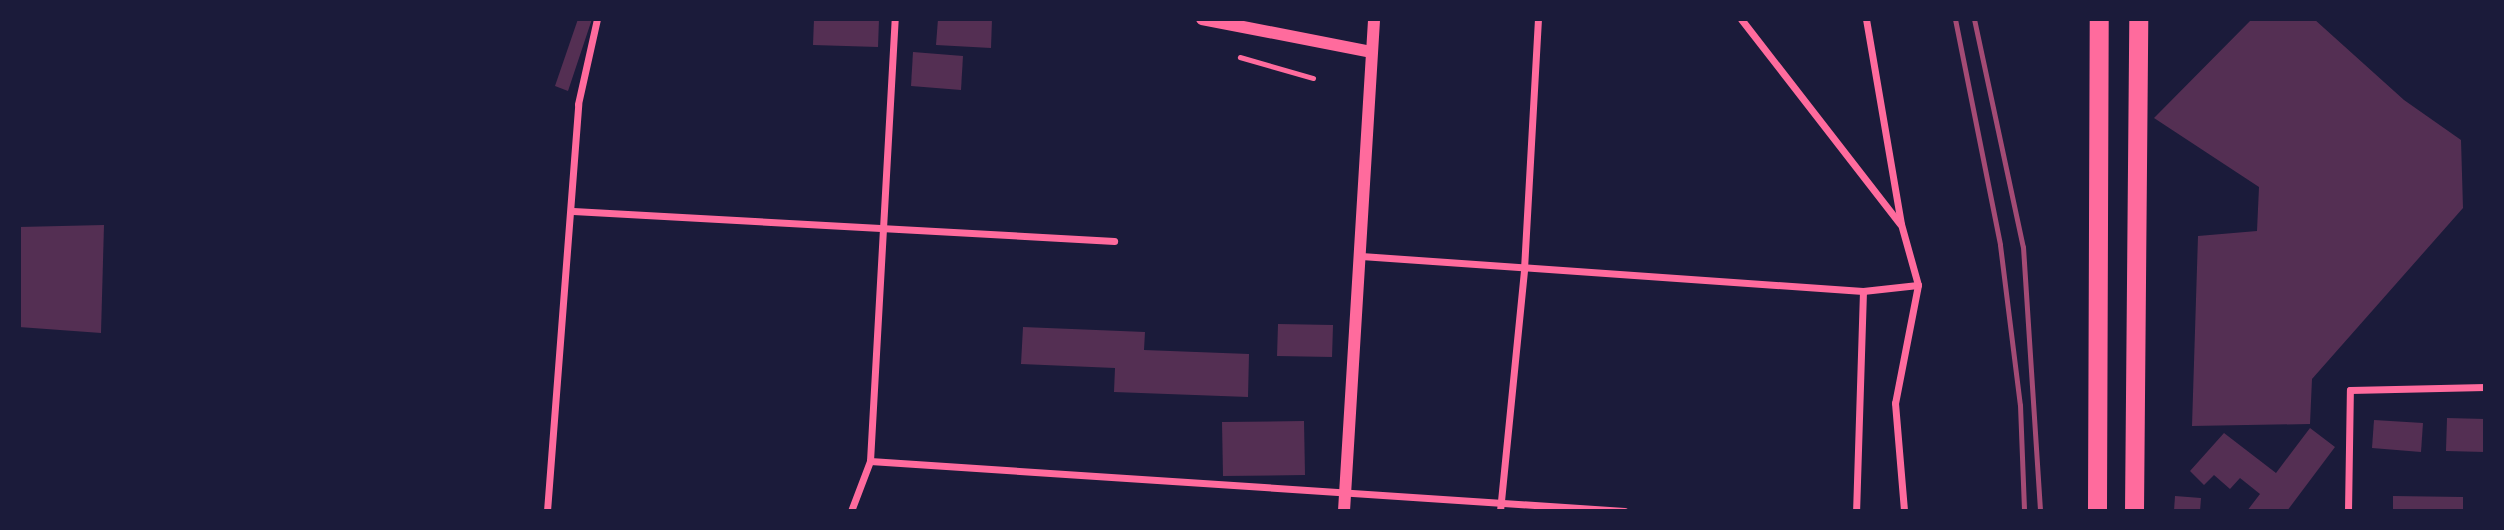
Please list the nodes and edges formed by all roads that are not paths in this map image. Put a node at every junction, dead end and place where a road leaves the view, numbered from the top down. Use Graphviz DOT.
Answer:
graph roads {
  1 [pos="597,19"];
  2 [pos="895,19"];
  3 [pos="1202,19"];
  4 [pos="1374,19"];
  5 [pos="1538,19"];
  6 [pos="1741,19"];
  7 [pos="1866,19"];
  8 [pos="2099,19"];
  9 [pos="2138,19"];
  10 [pos="1371,52"];
  11 [pos="573,211"];
  12 [pos="1900,225"];
  13 [pos="881,227"];
  14 [pos="1114,241"];
  15 [pos="1362,256"];
  16 [pos="1524,269"];
  17 [pos="1918,285"];
  18 [pos="1863,291"];
  19 [pos="2485,387"];
  20 [pos="870,461"];
  21 [pos="1347,491"];
  22 [pos="1500,507"];
  23 [pos="547,511"];
  24 [pos="851,511"];
  25 [pos="1344,511"];
  26 [pos="1624,511"];
  27 [pos="1856,511"];
  28 [pos="1904,511"];
  29 [pos="2097,511"];
  30 [pos="2134,511"];
  31 [pos="2348,511"];
  1 -- 11 [label="street"];
  2 -- 13 [label="street"];
  3 -- 10 [label="street"];
  4 -- 10 [label="street"];
  5 -- 16 [label="street"];
  6 -- 12 [label="street"];
  7 -- 12 [label="street"];
  8 -- 29 [label="highway"];
  9 -- 30 [label="highway"];
  10 -- 15 [label="street"];
  11 -- 13 [label="street"];
  11 -- 23 [label="street"];
  12 -- 17 [label="street"];
  13 -- 14 [label="street"];
  13 -- 20 [label="street"];
  15 -- 16 [label="street"];
  15 -- 21 [label="street"];
  16 -- 18 [label="street"];
  16 -- 22 [label="street"];
  17 -- 18 [label="street"];
  17 -- 28 [label="street"];
  18 -- 27 [label="street"];
  19 -- 31 [label="street"];
  20 -- 21 [label="street"];
  20 -- 24 [label="street"];
  21 -- 22 [label="street"];
  21 -- 25 [label="street"];
  22 -- 26 [label="street"];
}
